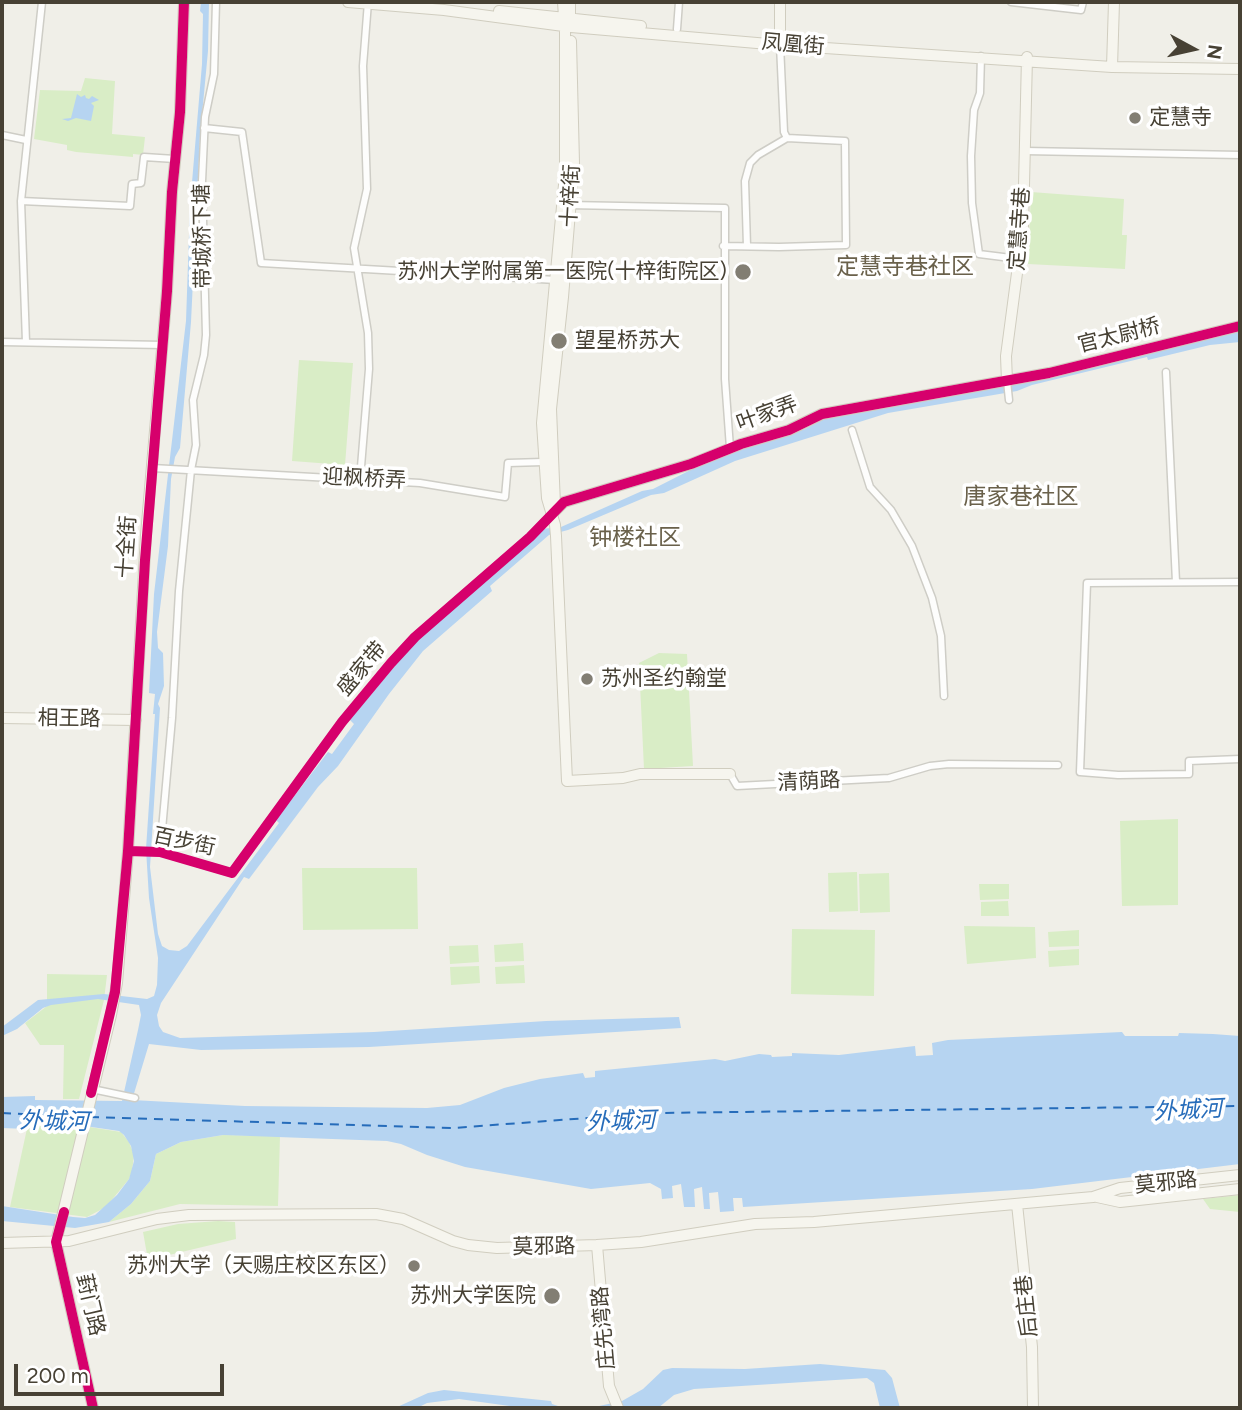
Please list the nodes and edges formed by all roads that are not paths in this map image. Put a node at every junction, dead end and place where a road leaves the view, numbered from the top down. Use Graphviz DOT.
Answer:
graph roads {
  1 [pos="42,2"];
  2 [pos="184,2"];
  3 [pos="216,2"];
  4 [pos="348,2"];
  5 [pos="367,2"];
  6 [pos="412,2"];
  7 [pos="563,2"];
  8 [pos="570,2"];
  9 [pos="679,2"];
  10 [pos="780,2"];
  11 [pos="1011,2"];
  12 [pos="1083,2"];
  13 [pos="1114,2"];
  14 [pos="444,6"];
  15 [pos="567,22"];
  16 [pos="677,29"];
  17 [pos="780,42"];
  18 [pos="981,56"];
  19 [pos="1027,59"];
  20 [pos="1112,64"];
  21 [pos="1240,69"];
  22 [pos="204,128"];
  23 [pos="2,135"];
  24 [pos="787,138"];
  25 [pos="26,140"];
  26 [pos="1025,150"];
  27 [pos="1240,155"];
  28 [pos="174,159"];
  29 [pos="21,201"];
  30 [pos="567,205"];
  31 [pos="723,246"];
  32 [pos="747,246"];
  33 [pos="1020,259"];
  34 [pos="358,268"];
  35 [pos="561,280"];
  36 [pos="1240,326"];
  37 [pos="2,342"];
  38 [pos="26,342"];
  39 [pos="163,345"];
  40 [pos="1166,372"];
  41 [pos="1007,382"];
  42 [pos="1009,397"];
  43 [pos="852,430"];
  44 [pos="730,448"];
  45 [pos="543,462"];
  46 [pos="152,468"];
  47 [pos="191,470"];
  48 [pos="360,479"];
  49 [pos="554,526"];
  50 [pos="1176,582"];
  51 [pos="1240,582"];
  52 [pos="944,696"];
  53 [pos="2,718"];
  54 [pos="136,720"];
  55 [pos="1240,759"];
  56 [pos="1058,765"];
  57 [pos="730,774"];
  58 [pos="567,781"];
  59 [pos="128,851"];
  60 [pos="160,852"];
  61 [pos="232,873"];
  62 [pos="92,1091"];
  63 [pos="135,1098"];
  64 [pos="83,1133"];
  65 [pos="1240,1175"];
  66 [pos="1240,1189"];
  67 [pos="1093,1196"];
  68 [pos="1017,1203"];
  69 [pos="56,1242"];
  70 [pos="2,1243"];
  71 [pos="597,1245"];
  72 [pos="616,1405"];
  73 [pos="93,1408"];
  74 [pos="1033,1408"];
  1 -- 25 [label="street"];
  2 -- 28 [label="main road, 十全街"];
  3 -- 22 [label="street, 带城桥下塘"];
  4 -- 5 [label="main road, 凤凰街"];
  5 -- 14 [label="main road, 凤凰街"];
  5 -- 34 [label="street"];
  6 -- 14 [label="main road, 凤凰街"];
  7 -- 15 [label="main road, 十梓街"];
  8 -- 15 [label="main road, 十梓街"];
  9 -- 16 [label="street"];
  10 -- 17 [label="main road"];
  11 -- 12 [label="street"];
  13 -- 20 [label="main road"];
  14 -- 15 [label="main road, 凤凰街"];
  15 -- 16 [label="main road, 凤凰街"];
  15 -- 17 [label="main road, 凤凰街"];
  15 -- 30 [label="main road, 十梓街"];
  16 -- 17 [label="main road, 凤凰街"];
  17 -- 18 [label="main road, 凤凰街"];
  17 -- 24 [label="street"];
  18 -- 19 [label="main road, 凤凰街"];
  18 -- 33 [label="street"];
  19 -- 20 [label="main road, 凤凰街"];
  19 -- 26 [label="main road, 定慧寺巷"];
  20 -- 21 [label="main road, 凤凰街"];
  22 -- 34 [label="street"];
  22 -- 47 [label="street, 带城桥下塘"];
  23 -- 25 [label="street"];
  24 -- 32 [label="street"];
  24 -- 32 [label="street"];
  25 -- 29 [label="street"];
  26 -- 27 [label="street"];
  26 -- 33 [label="main road, 定慧寺巷"];
  28 -- 29 [label="street"];
  28 -- 39 [label="main road, 十全街"];
  29 -- 38 [label="street"];
  30 -- 31 [label="street"];
  30 -- 35 [label="main road, 十梓街"];
  31 -- 32 [label="street"];
  31 -- 44 [label="street"];
  33 -- 41 [label="main road, 定慧寺巷"];
  34 -- 35 [label="street"];
  34 -- 48 [label="street"];
  35 -- 45 [label="main road, 十梓街"];
  35 -- 49 [label="main road, 十梓街"];
  36 -- 41 [label="main road, 官太尉桥"];
  37 -- 38 [label="street"];
  38 -- 39 [label="street"];
  39 -- 46 [label="main road, 十全街"];
  40 -- 50 [label="street"];
  41 -- 42 [label="street, 定慧寺巷"];
  41 -- 44 [label="main road, 叶家弄"];
  43 -- 52 [label="street"];
  44 -- 49 [label="main road, 叶家弄"];
  45 -- 48 [label="street, 迎枫桥弄"];
  45 -- 49 [label="main road, 十梓街"];
  46 -- 47 [label="street, 迎枫桥弄"];
  46 -- 54 [label="main road, 十全街"];
  47 -- 48 [label="street, 迎枫桥弄"];
  47 -- 60 [label="street, 带城桥下塘"];
  49 -- 58 [label="main road, 十梓街"];
  49 -- 61 [label="street, 盛家带"];
  50 -- 51 [label="street"];
  50 -- 55 [label="street"];
  53 -- 54 [label="main road, 相王路"];
  54 -- 59 [label="main road, 十全街"];
  56 -- 57 [label="street, 清荫路"];
  57 -- 58 [label="main road, 清荫路"];
  59 -- 60 [label="street, 百步街"];
  59 -- 62 [label="main road, 十全街"];
  60 -- 61 [label="street, 百步街"];
  62 -- 63 [label="street"];
  62 -- 64 [label="main road, 十全街"];
  64 -- 69 [label="main road, 葑门路"];
  65 -- 67 [label="main road, 莫邪路"];
  66 -- 67 [label="main road, 莫邪路"];
  67 -- 68 [label="main road, 莫邪路"];
  68 -- 71 [label="main road, 莫邪路"];
  68 -- 74 [label="main road, 后庄巷"];
  69 -- 70 [label="main road, 莫邪路"];
  69 -- 71 [label="main road, 莫邪路"];
  69 -- 73 [label="main road, 葑门路"];
  71 -- 72 [label="main road, 庄先湾路"];
}
